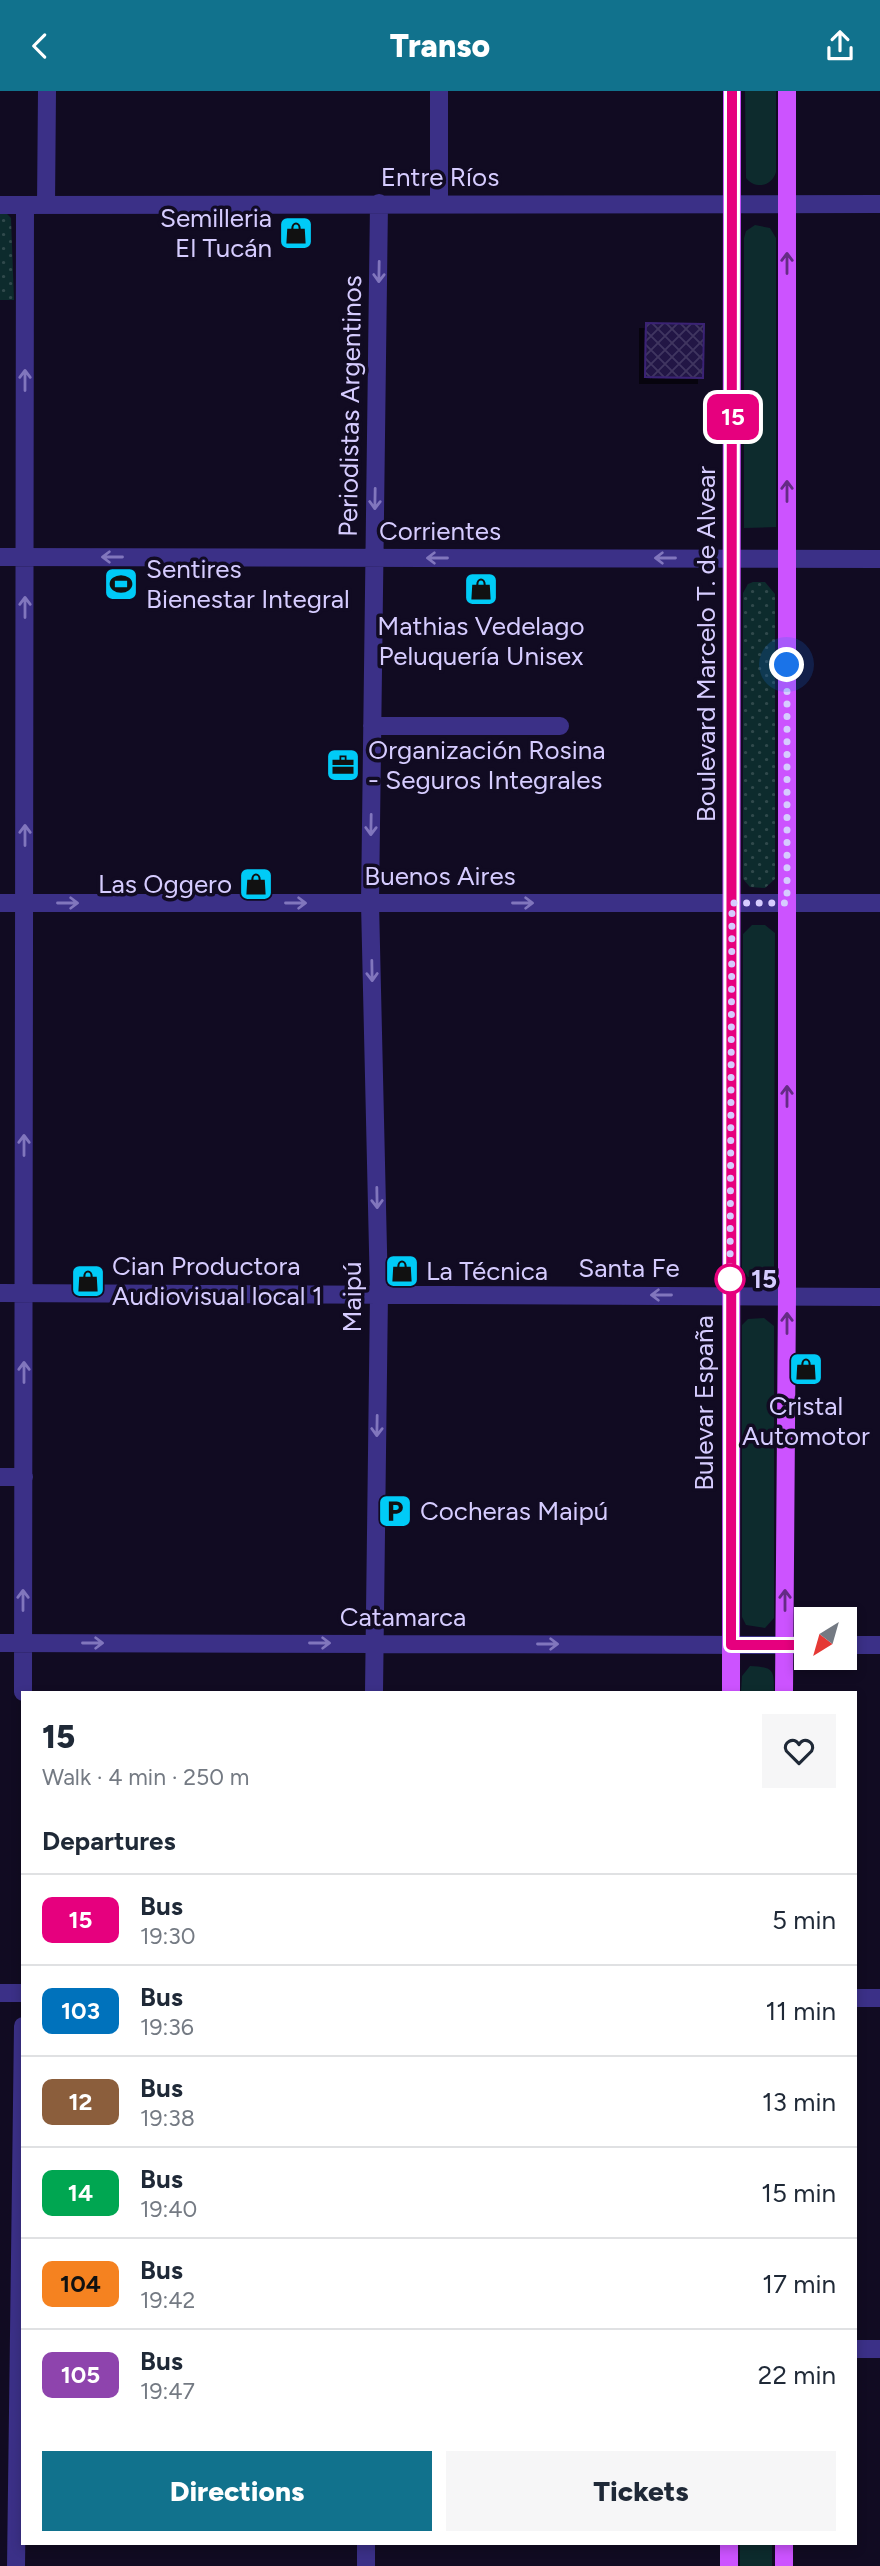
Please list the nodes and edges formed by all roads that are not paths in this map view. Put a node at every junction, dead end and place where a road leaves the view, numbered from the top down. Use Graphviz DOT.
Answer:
graph roads {
  1 [pos="47,91"];
  2 [pos="439,91"];
  3 [pos="732,91"];
  4 [pos="787,91"];
  5 [pos="379,203"];
  6 [pos="439,204"];
  7 [pos="732,204"];
  8 [pos="787,204"];
  9 [pos="880,204"];
  10 [pos="0,205"];
  11 [pos="25,205"];
  12 [pos="46,205"];
  13 [pos="0,557"];
  14 [pos="24,557"];
  15 [pos="375,558"];
  16 [pos="733,558"];
  17 [pos="787,559"];
  18 [pos="880,559"];
  19 [pos="372,726"];
  20 [pos="560,726"];
  21 [pos="0,903"];
  22 [pos="25,903"];
  23 [pos="370,903"];
  24 [pos="732,903"];
  25 [pos="787,903"];
  26 [pos="880,903"];
  27 [pos="0,1293"];
  28 [pos="24,1293"];
  29 [pos="379,1293"];
  30 [pos="730,1295"];
  31 [pos="787,1296"];
  32 [pos="880,1297"];
  33 [pos="0,1477"];
  34 [pos="24,1477"];
  35 [pos="0,1643"];
  36 [pos="23,1643"];
  37 [pos="374,1643"];
  38 [pos="731,1645"];
  39 [pos="785,1645"];
  40 [pos="794,1645"];
  41 [pos="858,1645"];
  42 [pos="880,1645"];
  43 [pos="23,1691"];
  44 [pos="374,1691"];
  45 [pos="731,1691"];
  46 [pos="784,1691"];
  47 [pos="0,1993"];
  48 [pos="21,1993"];
  49 [pos="857,1998"];
  50 [pos="880,1998"];
  51 [pos="0,2344"];
  52 [pos="21,2344"];
  53 [pos="857,2349"];
  54 [pos="880,2349"];
  55 [pos="366,2545"];
  56 [pos="729,2545"];
  57 [pos="784,2545"];
  58 [pos="16,2566"];
  59 [pos="366,2566"];
  60 [pos="729,2566"];
  61 [pos="784,2566"];
  1 -- 12 [label="street"];
  2 -- 6 [label="street"];
  3 -- 7 [label="main road, Boulevard Marcelo T. de Alvear"];
  4 -- 8 [label="main road"];
  5 -- 6 [label="street, Entre Ríos"];
  5 -- 12 [label="street, Entre Ríos"];
  5 -- 15 [label="street, Periodistas Argentinos, one-way"];
  6 -- 7 [label="street, Entre Ríos"];
  7 -- 8 [label="street, Entre Ríos"];
  7 -- 16 [label="main road, Boulevard Marcelo T. de Alvear"];
  8 -- 9 [label="street, Entre Ríos"];
  17 -- 8 [label="main road, one-way"];
  10 -- 11 [label="street, Entre Ríos"];
  11 -- 12 [label="street, Entre Ríos"];
  14 -- 11 [label="street, one-way"];
  13 -- 14 [label="street, Corrientes"];
  15 -- 14 [label="street, Corrientes, one-way"];
  22 -- 14 [label="street, one-way"];
  16 -- 15 [label="street, Corrientes, one-way"];
  15 -- 19 [label="street, Periodistas Argentinos"];
  16 -- 17 [label="street, Corrientes"];
  16 -- 24 [label="main road, Boulevard Marcelo T. de Alvear"];
  17 -- 18 [label="street, Corrientes"];
  17 -- 25 [label="main road"];
  19 -- 20 [label="street"];
  19 -- 23 [label="street, Periodistas Argentinos, one-way"];
  21 -- 22 [label="street, Buenos Aires"];
  22 -- 23 [label="street, Buenos Aires, one-way"];
  28 -- 22 [label="street, one-way"];
  23 -- 24 [label="street, Buenos Aires, one-way"];
  23 -- 29 [label="street, Maipú, one-way"];
  24 -- 25 [label="street, Buenos Aires"];
  24 -- 30 [label="main road, Bulevar España"];
  25 -- 26 [label="street, Buenos Aires"];
  31 -- 25 [label="main road, one-way"];
  27 -- 28 [label="street, Santa Fe"];
  28 -- 29 [label="street, Santa Fe"];
  34 -- 28 [label="street, one-way"];
  30 -- 29 [label="street, Santa Fe, one-way"];
  29 -- 37 [label="street, Maipú, one-way"];
  30 -- 31 [label="street, Santa Fe"];
  30 -- 38 [label="main road, Bulevar España"];
  31 -- 32 [label="street, Santa Fe"];
  39 -- 31 [label="main road, one-way"];
  33 -- 34 [label="street"];
  36 -- 34 [label="street, one-way"];
  35 -- 36 [label="street, Catamarca"];
  36 -- 37 [label="street, Catamarca, one-way"];
  36 -- 43 [label="street"];
  37 -- 38 [label="street, Catamarca, one-way"];
  37 -- 44 [label="street, Maipú"];
  38 -- 39 [label="street, Catamarca"];
  38 -- 45 [label="main road, Bulevar España"];
  39 -- 40 [label="street, Catamarca"];
  39 -- 46 [label="main road"];
  41 -- 42 [label="street"];
  47 -- 48 [label="street"];
  49 -- 50 [label="street"];
  51 -- 52 [label="street"];
  52 -- 58 [label="street"];
  53 -- 54 [label="street"];
  55 -- 59 [label="street"];
  56 -- 60 [label="main road"];
  57 -- 61 [label="main road"];
}
